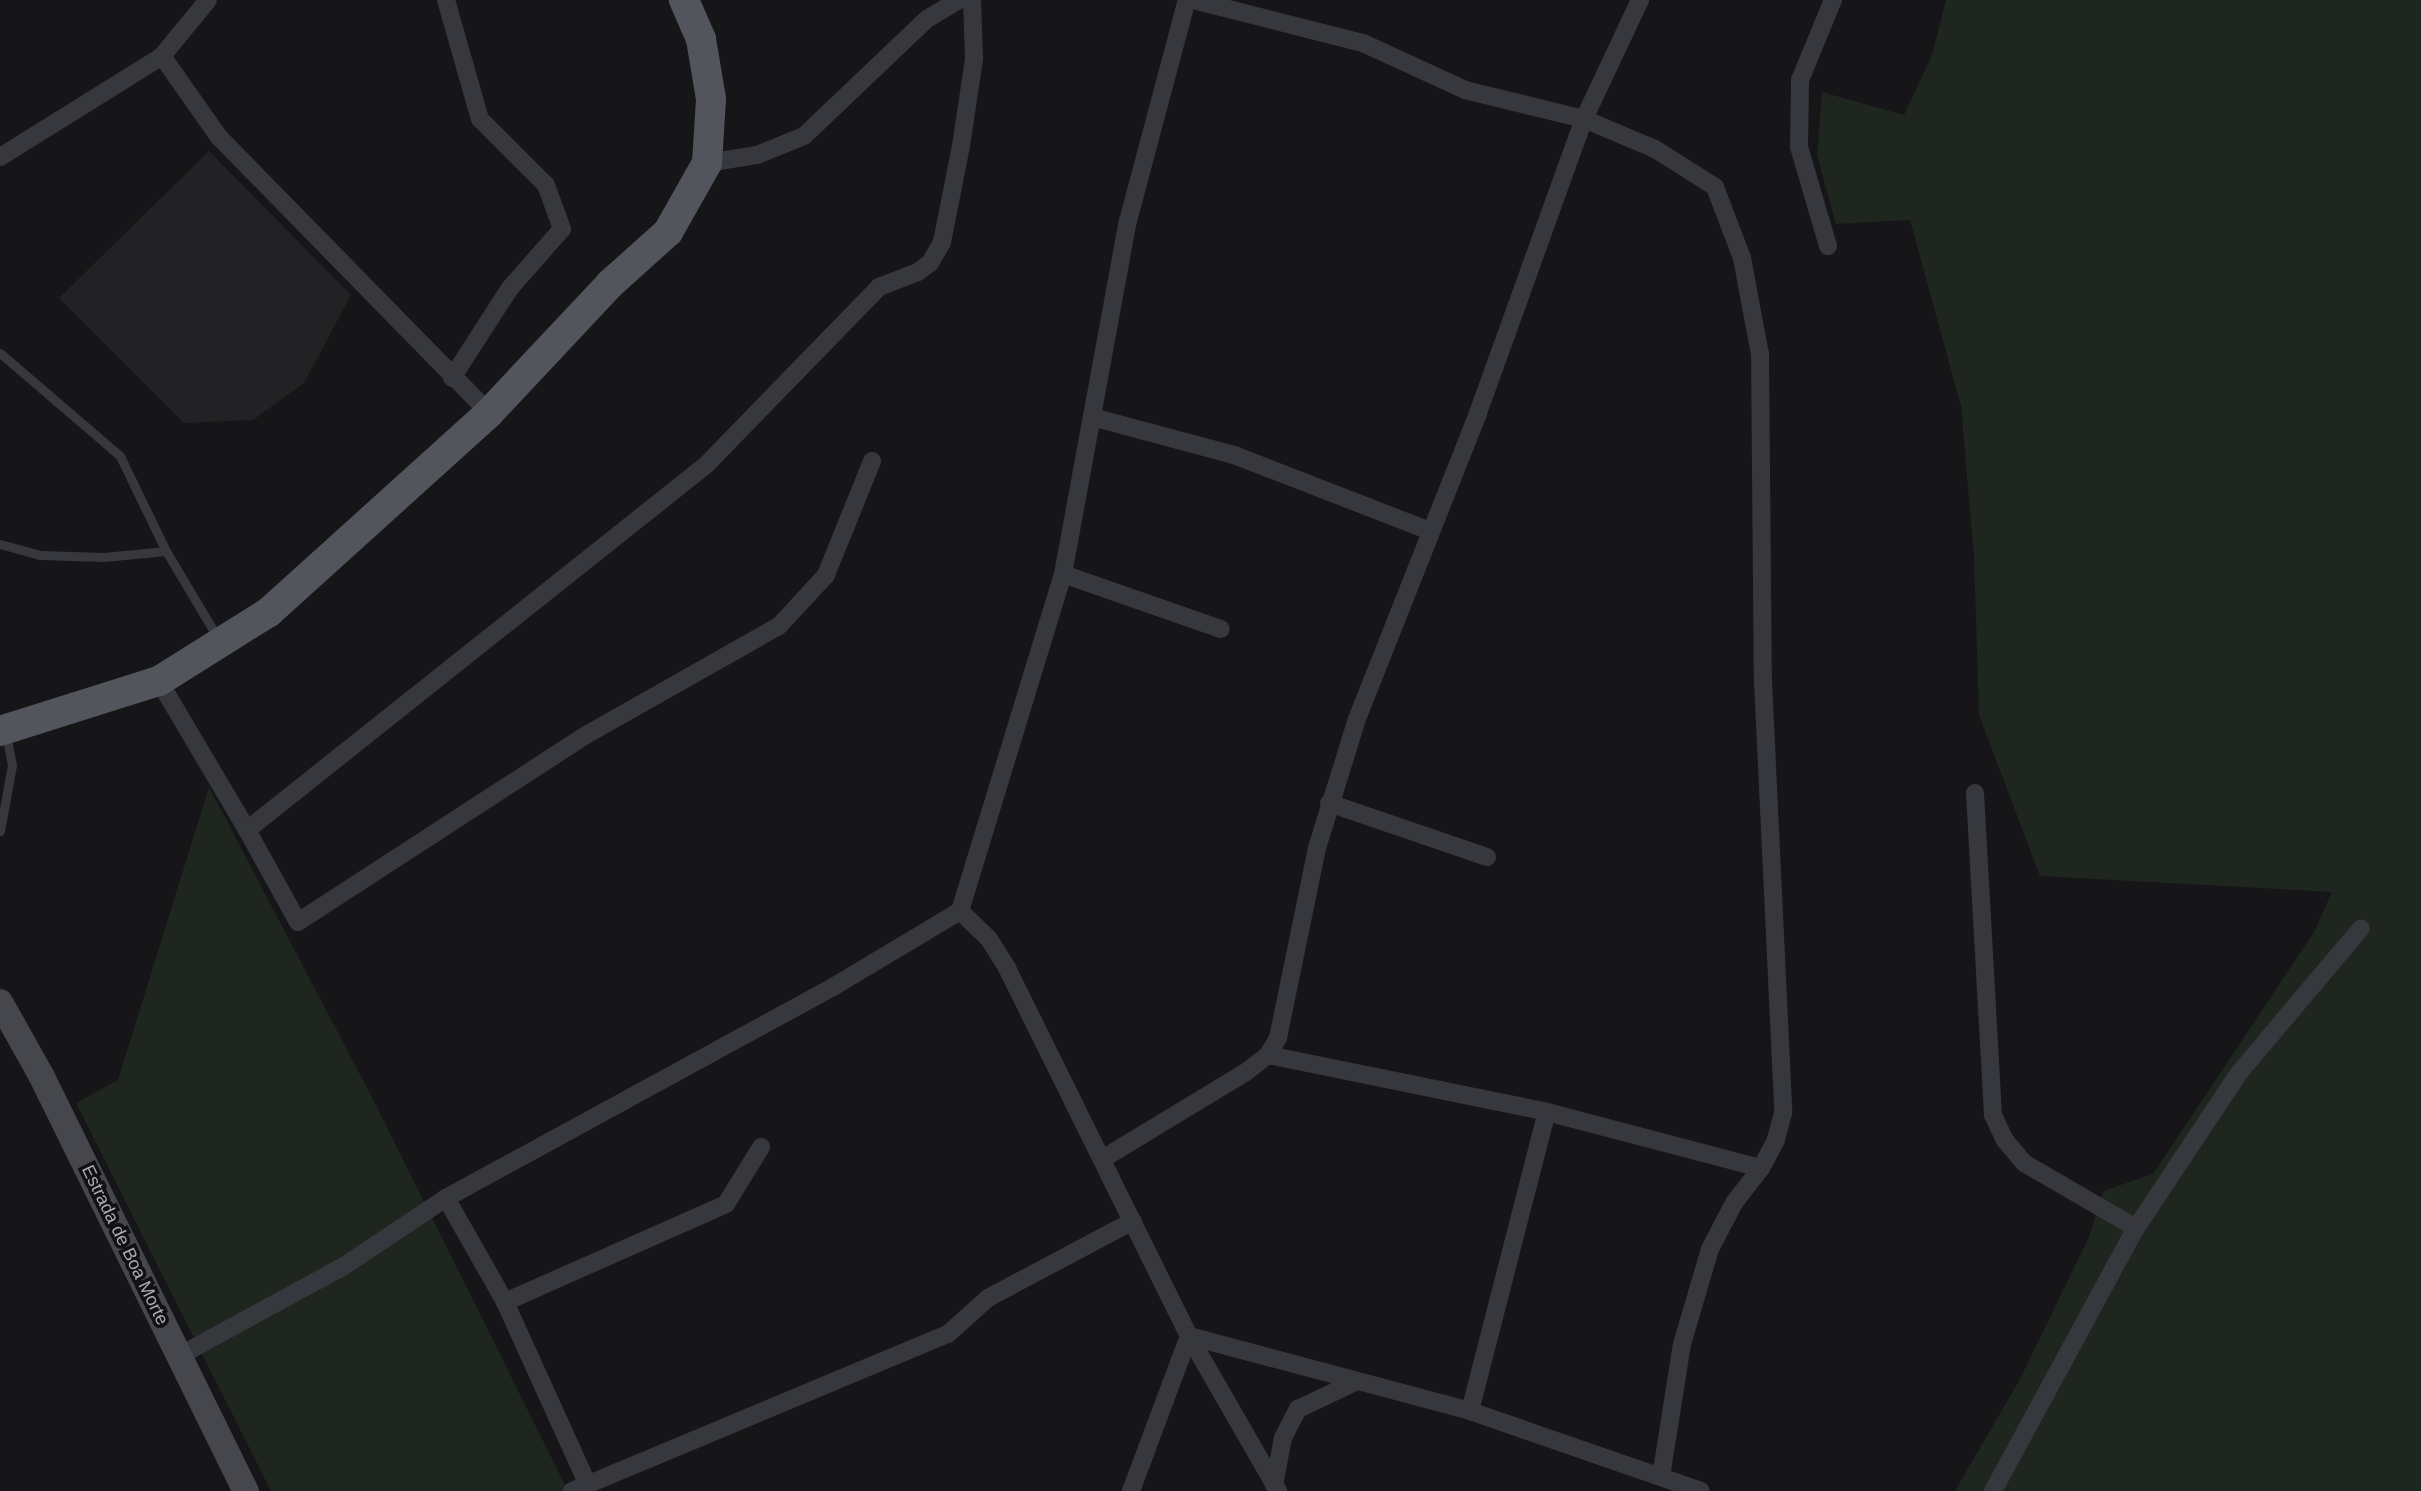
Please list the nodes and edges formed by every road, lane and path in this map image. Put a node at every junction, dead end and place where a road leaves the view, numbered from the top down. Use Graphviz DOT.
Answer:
graph roads {
  1 [pos="208,0"];
  2 [pos="446,0"];
  3 [pos="684,0"];
  4 [pos="959,0"];
  5 [pos="972,0"];
  6 [pos="1187,0"];
  7 [pos="1193,0"];
  8 [pos="1640,0"];
  9 [pos="1833,0"];
  10 [pos="162,55"];
  11 [pos="1584,118"];
  12 [pos="0,157"];
  13 [pos="707,163"];
  14 [pos="1828,246"];
  15 [pos="0,353"];
  16 [pos="452,378"];
  17 [pos="489,413"];
  18 [pos="1092,417"];
  19 [pos="872,461"];
  20 [pos="1430,531"];
  21 [pos="0,544"];
  22 [pos="166,551"];
  23 [pos="1063,574"];
  24 [pos="1221,629"];
  25 [pos="222,645"];
  26 [pos="159,681"];
  27 [pos="2,730"];
  28 [pos="1975,793"];
  29 [pos="1329,803"];
  30 [pos="247,830"];
  31 [pos="0,831"];
  32 [pos="1487,857"];
  33 [pos="960,911"];
  34 [pos="2361,928"];
  35 [pos="0,1002"];
  36 [pos="1268,1055"];
  37 [pos="1547,1112"];
  38 [pos="761,1147"];
  39 [pos="1104,1158"];
  40 [pos="1761,1168"];
  41 [pos="446,1198"];
  42 [pos="1133,1221"];
  43 [pos="2136,1228"];
  44 [pos="505,1302"];
  45 [pos="1189,1336"];
  46 [pos="179,1356"];
  47 [pos="1355,1382"];
  48 [pos="1471,1411"];
  49 [pos="1661,1476"];
  50 [pos="580,1487"];
  51 [pos="1276,1488"];
  52 [pos="246,1491"];
  53 [pos="1130,1491"];
  54 [pos="1701,1491"];
  55 [pos="1993,1491"];
  1 -- 10 [label="street"];
  2 -- 16 [label="street"];
  3 -- 13 [label="main road"];
  4 -- 13 [label="street"];
  5 -- 30 [label="street"];
  6 -- 18 [label="street"];
  7 -- 11 [label="street"];
  8 -- 11 [label="street"];
  9 -- 14 [label="street"];
  10 -- 12 [label="street"];
  10 -- 16 [label="street"];
  11 -- 20 [label="street"];
  11 -- 40 [label="street"];
  13 -- 17 [label="main road"];
  15 -- 22 [label="lane"];
  16 -- 17 [label="street"];
  17 -- 25 [label="main road"];
  18 -- 20 [label="street"];
  18 -- 23 [label="street"];
  19 -- 30 [label="street"];
  20 -- 29 [label="street"];
  21 -- 22 [label="lane"];
  22 -- 25 [label="lane"];
  23 -- 24 [label="street"];
  23 -- 33 [label="street"];
  25 -- 26 [label="main road"];
  26 -- 27 [label="main road"];
  26 -- 30 [label="street"];
  27 -- 31 [label="lane"];
  28 -- 43 [label="street"];
  29 -- 32 [label="street"];
  29 -- 36 [label="street"];
  33 -- 39 [label="street"];
  33 -- 41 [label="street"];
  34 -- 43 [label="street"];
  35 -- 46 [label="main road, Estrada de Boa Morte"];
  36 -- 37 [label="street"];
  36 -- 39 [label="street"];
  37 -- 40 [label="street"];
  37 -- 48 [label="street"];
  38 -- 44 [label="street"];
  39 -- 42 [label="street"];
  40 -- 49 [label="street"];
  41 -- 44 [label="street"];
  41 -- 46 [label="street"];
  42 -- 45 [label="street"];
  42 -- 50 [label="street"];
  43 -- 55 [label="street"];
  44 -- 50 [label="street"];
  45 -- 47 [label="street"];
  45 -- 51 [label="street"];
  45 -- 53 [label="street"];
  46 -- 52 [label="main road, Estrada de Boa Morte"];
  47 -- 48 [label="street"];
  47 -- 51 [label="street"];
  48 -- 49 [label="street"];
  49 -- 54 [label="street"];
}
